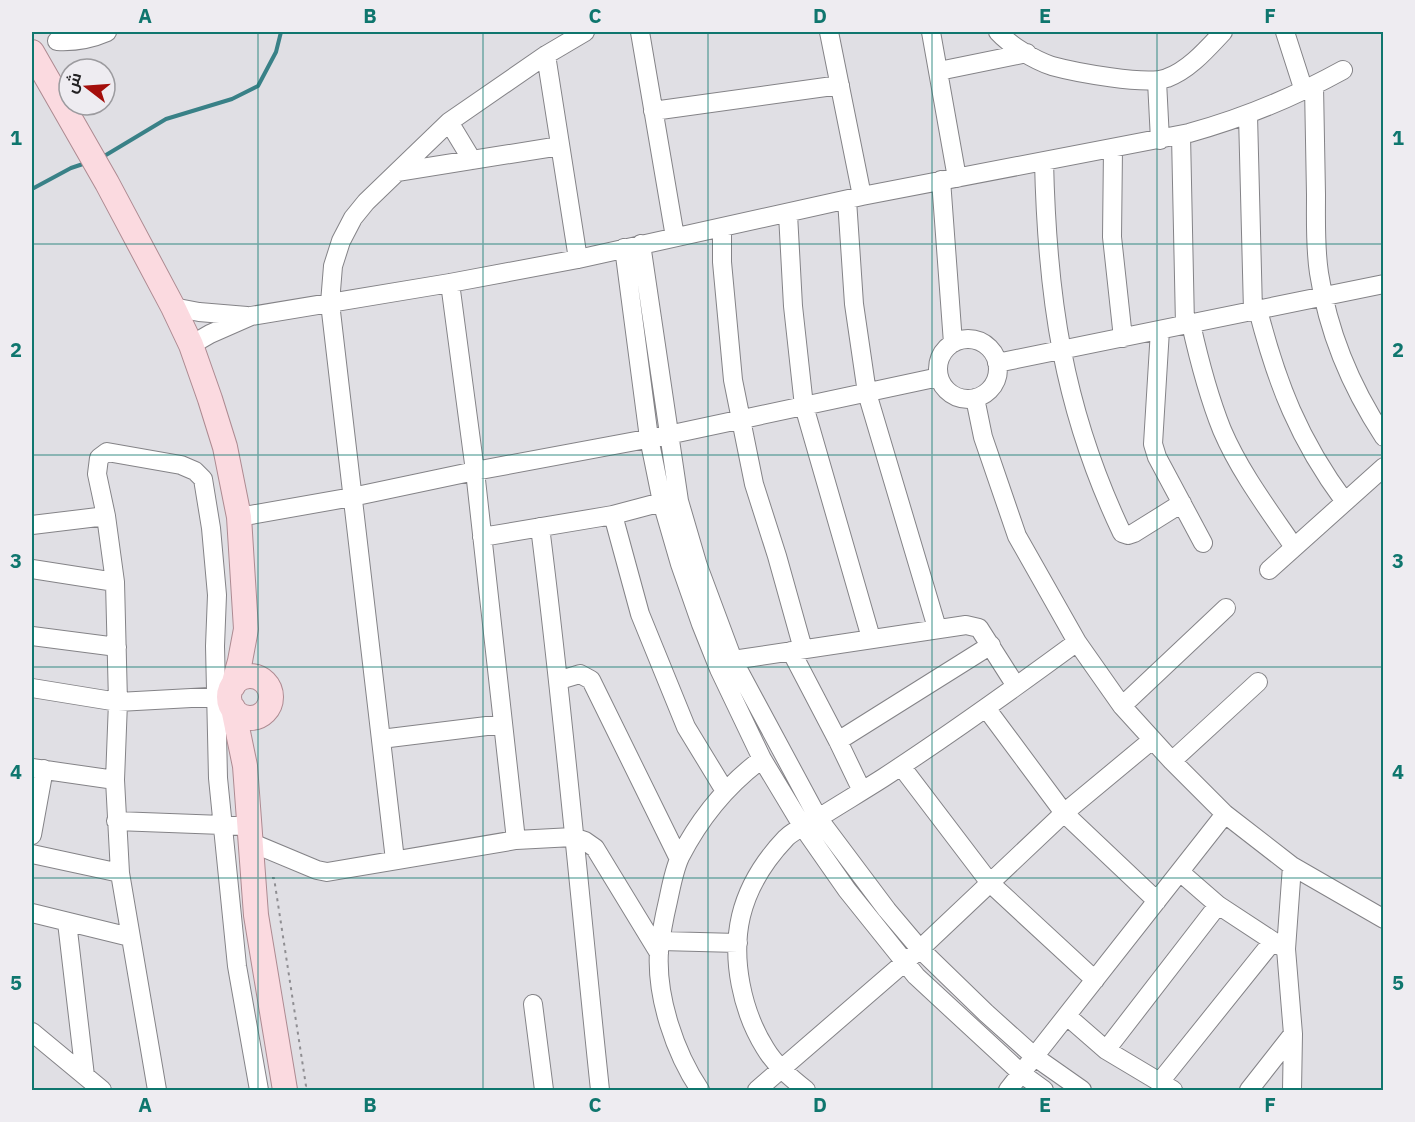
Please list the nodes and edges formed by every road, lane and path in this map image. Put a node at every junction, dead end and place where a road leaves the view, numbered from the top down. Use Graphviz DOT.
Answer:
graph roads {
  1 [pos="107,32"];
  2 [pos="585,32"];
  3 [pos="640,32"];
  4 [pos="829,32"];
  5 [pos="931,32"];
  6 [pos="998,32"];
  7 [pos="1223,32"];
  8 [pos="1285,32"];
  9 [pos="60,36"];
  10 [pos="1027,53"];
  11 [pos="33,55"];
  12 [pos="546,55"];
  13 [pos="1343,70"];
  14 [pos="939,71"];
  15 [pos="1156,81"];
  16 [pos="840,85"];
  17 [pos="1309,88"];
  18 [pos="653,111"];
  19 [pos="1248,115"];
  20 [pos="448,122"];
  21 [pos="1182,135"];
  22 [pos="1160,140"];
  23 [pos="560,146"];
  24 [pos="1113,149"];
  25 [pos="472,160"];
  26 [pos="1044,161"];
  27 [pos="397,172"];
  28 [pos="949,179"];
  29 [pos="855,198"];
  30 [pos="788,214"];
  31 [pos="722,227"];
  32 [pos="675,237"];
  33 [pos="632,246"];
  34 [pos="578,259"];
  35 [pos="450,283"];
  36 [pos="1383,284"];
  37 [pos="1323,297"];
  38 [pos="330,303"];
  39 [pos="173,307"];
  40 [pos="1256,311"];
  41 [pos="251,316"];
  42 [pos="1188,325"];
  43 [pos="1160,330"];
  44 [pos="1123,338"];
  45 [pos="953,343"];
  46 [pos="191,345"];
  47 [pos="1060,350"];
  48 [pos="997,363"];
  49 [pos="939,377"];
  50 [pos="867,393"];
  51 [pos="975,398"];
  52 [pos="804,406"];
  53 [pos="741,419"];
  54 [pos="668,435"];
  55 [pos="1383,437"];
  56 [pos="649,438"];
  57 [pos="1383,467"];
  58 [pos="475,471"];
  59 [pos="352,497"];
  60 [pos="663,502"];
  61 [pos="1345,502"];
  62 [pos="1182,503"];
  63 [pos="613,515"];
  64 [pos="106,516"];
  65 [pos="239,517"];
  66 [pos="32,525"];
  67 [pos="540,527"];
  68 [pos="482,537"];
  69 [pos="1203,543"];
  70 [pos="1294,547"];
  71 [pos="32,569"];
  72 [pos="1269,570"];
  73 [pos="115,582"];
  74 [pos="1226,608"];
  75 [pos="937,628"];
  76 [pos="246,629"];
  77 [pos="32,636"];
  78 [pos="871,638"];
  79 [pos="1077,642"];
  80 [pos="991,645"];
  81 [pos="117,647"];
  82 [pos="797,650"];
  83 [pos="733,660"];
  84 [pos="560,680"];
  85 [pos="264,682"];
  86 [pos="1258,682"];
  87 [pos="1016,686"];
  88 [pos="32,688"];
  89 [pos="228,697"];
  90 [pos="118,702"];
  91 [pos="1122,706"];
  92 [pos="986,708"];
  93 [pos="262,715"];
  94 [pos="502,724"];
  95 [pos="381,739"];
  96 [pos="838,741"];
  97 [pos="1152,741"];
  98 [pos="762,759"];
  99 [pos="1172,761"];
  100 [pos="901,766"];
  101 [pos="38,769"];
  102 [pos="115,780"];
  103 [pos="248,784"];
  104 [pos="725,791"];
  105 [pos="862,791"];
  106 [pos="1064,813"];
  107 [pos="1225,814"];
  108 [pos="116,821"];
  109 [pos="810,823"];
  110 [pos="222,824"];
  111 [pos="250,834"];
  112 [pos="32,836"];
  113 [pos="573,837"];
  114 [pos="516,840"];
  115 [pos="32,854"];
  116 [pos="679,859"];
  117 [pos="395,860"];
  118 [pos="1293,866"];
  119 [pos="1180,872"];
  120 [pos="120,873"];
  121 [pos="274,878"];
  122 [pos="990,883"];
  123 [pos="1157,901"];
  124 [pos="1218,905"];
  125 [pos="32,913"];
  126 [pos="1383,919"];
  127 [pos="66,922"];
  128 [pos="130,937"];
  129 [pos="738,943"];
  130 [pos="1280,945"];
  131 [pos="660,948"];
  132 [pos="920,949"];
  133 [pos="905,963"];
  134 [pos="1095,980"];
  135 [pos="533,1004"];
  136 [pos="1067,1016"];
  137 [pos="32,1032"];
  138 [pos="1293,1034"];
  139 [pos="1106,1050"];
  140 [pos="1035,1057"];
  141 [pos="780,1069"];
  142 [pos="1022,1074"];
  143 [pos="85,1076"];
  144 [pos="690,1087"];
  145 [pos="1166,1087"];
  146 [pos="102,1090"];
  147 [pos="158,1090"];
  148 [pos="259,1090"];
  149 [pos="285,1090"];
  150 [pos="302,1090"];
  151 [pos="544,1090"];
  152 [pos="600,1090"];
  153 [pos="758,1090"];
  154 [pos="806,1090"];
  155 [pos="1008,1090"];
  156 [pos="1044,1090"];
  157 [pos="1082,1090"];
  158 [pos="1250,1090"];
  159 [pos="1292,1090"];
  1 -- 9 [label="street"];
  2 -- 12 [label="street"];
  3 -- 18 [label="street"];
  4 -- 16 [label="street"];
  5 -- 14 [label="street"];
  6 -- 10 [label="street"];
  7 -- 15 [label="street"];
  8 -- 17 [label="street"];
  9 -- 11 [label="street"];
  10 -- 14 [label="street"];
  10 -- 15 [label="street"];
  11 -- 39 [label="main road"];
  12 -- 20 [label="street"];
  12 -- 23 [label="street"];
  13 -- 17 [label="street"];
  14 -- 28 [label="street"];
  15 -- 22 [label="street"];
  16 -- 18 [label="street"];
  16 -- 29 [label="street"];
  17 -- 19 [label="street"];
  17 -- 37 [label="street"];
  18 -- 32 [label="street"];
  19 -- 21 [label="street"];
  19 -- 40 [label="street"];
  20 -- 25 [label="street"];
  20 -- 27 [label="street"];
  21 -- 22 [label="street"];
  21 -- 42 [label="street"];
  22 -- 24 [label="street"];
  23 -- 25 [label="street"];
  23 -- 34 [label="street"];
  24 -- 26 [label="street"];
  24 -- 44 [label="street"];
  25 -- 27 [label="street"];
  26 -- 28 [label="street"];
  26 -- 47 [label="street"];
  27 -- 38 [label="street"];
  28 -- 29 [label="street"];
  28 -- 45 [label="street"];
  29 -- 30 [label="street"];
  29 -- 50 [label="street"];
  30 -- 31 [label="street"];
  30 -- 52 [label="street"];
  31 -- 32 [label="street"];
  31 -- 53 [label="street"];
  32 -- 33 [label="street"];
  33 -- 34 [label="street"];
  33 -- 54 [label="street"];
  33 -- 56 [label="street"];
  34 -- 35 [label="street"];
  35 -- 38 [label="street"];
  35 -- 58 [label="street"];
  36 -- 37 [label="street"];
  37 -- 40 [label="street"];
  37 -- 55 [label="street"];
  38 -- 41 [label="street"];
  38 -- 59 [label="street"];
  39 -- 41 [label="street"];
  39 -- 46 [label="main road"];
  40 -- 42 [label="street"];
  40 -- 61 [label="street"];
  41 -- 46 [label="street"];
  42 -- 43 [label="street"];
  42 -- 70 [label="street"];
  43 -- 44 [label="street"];
  43 -- 62 [label="street"];
  44 -- 47 [label="street"];
  45 -- 48 [label="street"];
  45 -- 49 [label="street"];
  46 -- 65 [label="main road"];
  47 -- 48 [label="street"];
  47 -- 62 [label="street"];
  48 -- 51 [label="street"];
  49 -- 50 [label="street"];
  49 -- 51 [label="street"];
  50 -- 52 [label="street"];
  50 -- 75 [label="street"];
  51 -- 79 [label="street"];
  52 -- 53 [label="street"];
  52 -- 78 [label="street"];
  53 -- 54 [label="street"];
  53 -- 82 [label="street"];
  54 -- 56 [label="street"];
  54 -- 83 [label="street"];
  56 -- 58 [label="street"];
  56 -- 60 [label="street"];
  57 -- 61 [label="street"];
  58 -- 59 [label="street"];
  58 -- 68 [label="street"];
  59 -- 65 [label="street"];
  59 -- 95 [label="street"];
  60 -- 63 [label="street"];
  60 -- 98 [label="street"];
  61 -- 70 [label="street"];
  62 -- 69 [label="street"];
  63 -- 67 [label="street"];
  63 -- 104 [label="street"];
  64 -- 66 [label="street"];
  64 -- 73 [label="street"];
  64 -- 89 [label="street"];
  65 -- 76 [label="main road"];
  67 -- 68 [label="street"];
  67 -- 84 [label="street"];
  68 -- 94 [label="street"];
  70 -- 72 [label="street"];
  71 -- 73 [label="street"];
  73 -- 81 [label="street"];
  74 -- 91 [label="street"];
  75 -- 78 [label="street"];
  75 -- 80 [label="street"];
  76 -- 85 [label="main road"];
  76 -- 89 [label="main road"];
  77 -- 81 [label="street"];
  78 -- 82 [label="street"];
  79 -- 87 [label="street"];
  79 -- 91 [label="street"];
  80 -- 87 [label="street"];
  80 -- 96 [label="street"];
  81 -- 90 [label="street"];
  82 -- 83 [label="street"];
  82 -- 96 [label="street"];
  83 -- 109 [label="street"];
  84 -- 113 [label="street"];
  84 -- 116 [label="street"];
  85 -- 89 [label="main road"];
  85 -- 93 [label="main road"];
  86 -- 99 [label="street"];
  87 -- 92 [label="street"];
  88 -- 90 [label="street"];
  89 -- 90 [label="street"];
  89 -- 93 [label="main road"];
  89 -- 103 [label="main road"];
  89 -- 110 [label="street"];
  90 -- 102 [label="street"];
  91 -- 97 [label="street"];
  92 -- 100 [label="street"];
  92 -- 106 [label="street"];
  93 -- 103 [label="main road"];
  94 -- 95 [label="street"];
  94 -- 114 [label="street"];
  95 -- 117 [label="street"];
  96 -- 105 [label="street"];
  97 -- 99 [label="street"];
  97 -- 106 [label="street"];
  98 -- 104 [label="street"];
  98 -- 109 [label="street"];
  99 -- 107 [label="street"];
  100 -- 105 [label="street"];
  100 -- 122 [label="street"];
  101 -- 102 [label="street"];
  101 -- 112 [label="street"];
  102 -- 108 [label="street"];
  103 -- 111 [label="main road"];
  104 -- 116 [label="street"];
  105 -- 109 [label="street"];
  106 -- 122 [label="street"];
  106 -- 123 [label="street"];
  107 -- 118 [label="street"];
  107 -- 119 [label="street"];
  108 -- 110 [label="street"];
  108 -- 120 [label="street"];
  109 -- 129 [label="street"];
  109 -- 132 [label="street"];
  109 -- 133 [label="street"];
  110 -- 111 [label="street"];
  110 -- 148 [label="street"];
  111 -- 117 [label="street"];
  111 -- 149 [label="main road"];
  113 -- 114 [label="street"];
  113 -- 131 [label="street"];
  113 -- 152 [label="street"];
  114 -- 117 [label="street"];
  115 -- 120 [label="street"];
  116 -- 131 [label="street"];
  118 -- 126 [label="street"];
  118 -- 130 [label="street"];
  119 -- 123 [label="street"];
  119 -- 124 [label="street"];
  120 -- 128 [label="street"];
  121 -- 150 [label="path"];
  122 -- 132 [label="street"];
  122 -- 134 [label="street"];
  123 -- 134 [label="street"];
  124 -- 130 [label="street"];
  124 -- 139 [label="street"];
  125 -- 127 [label="street"];
  127 -- 128 [label="street"];
  127 -- 143 [label="street"];
  128 -- 147 [label="street"];
  129 -- 131 [label="street"];
  129 -- 141 [label="street"];
  130 -- 138 [label="street"];
  130 -- 145 [label="street"];
  131 -- 144 [label="street"];
  132 -- 133 [label="street"];
  132 -- 140 [label="street"];
  133 -- 141 [label="street"];
  133 -- 142 [label="street"];
  134 -- 136 [label="street"];
  135 -- 151 [label="street"];
  136 -- 139 [label="street"];
  136 -- 140 [label="street"];
  137 -- 143 [label="street"];
  138 -- 158 [label="street"];
  138 -- 159 [label="street"];
  139 -- 145 [label="street"];
  140 -- 142 [label="street"];
  140 -- 157 [label="street"];
  141 -- 153 [label="street"];
  141 -- 154 [label="street"];
  142 -- 155 [label="street"];
  142 -- 156 [label="street"];
  143 -- 146 [label="street"];
}
